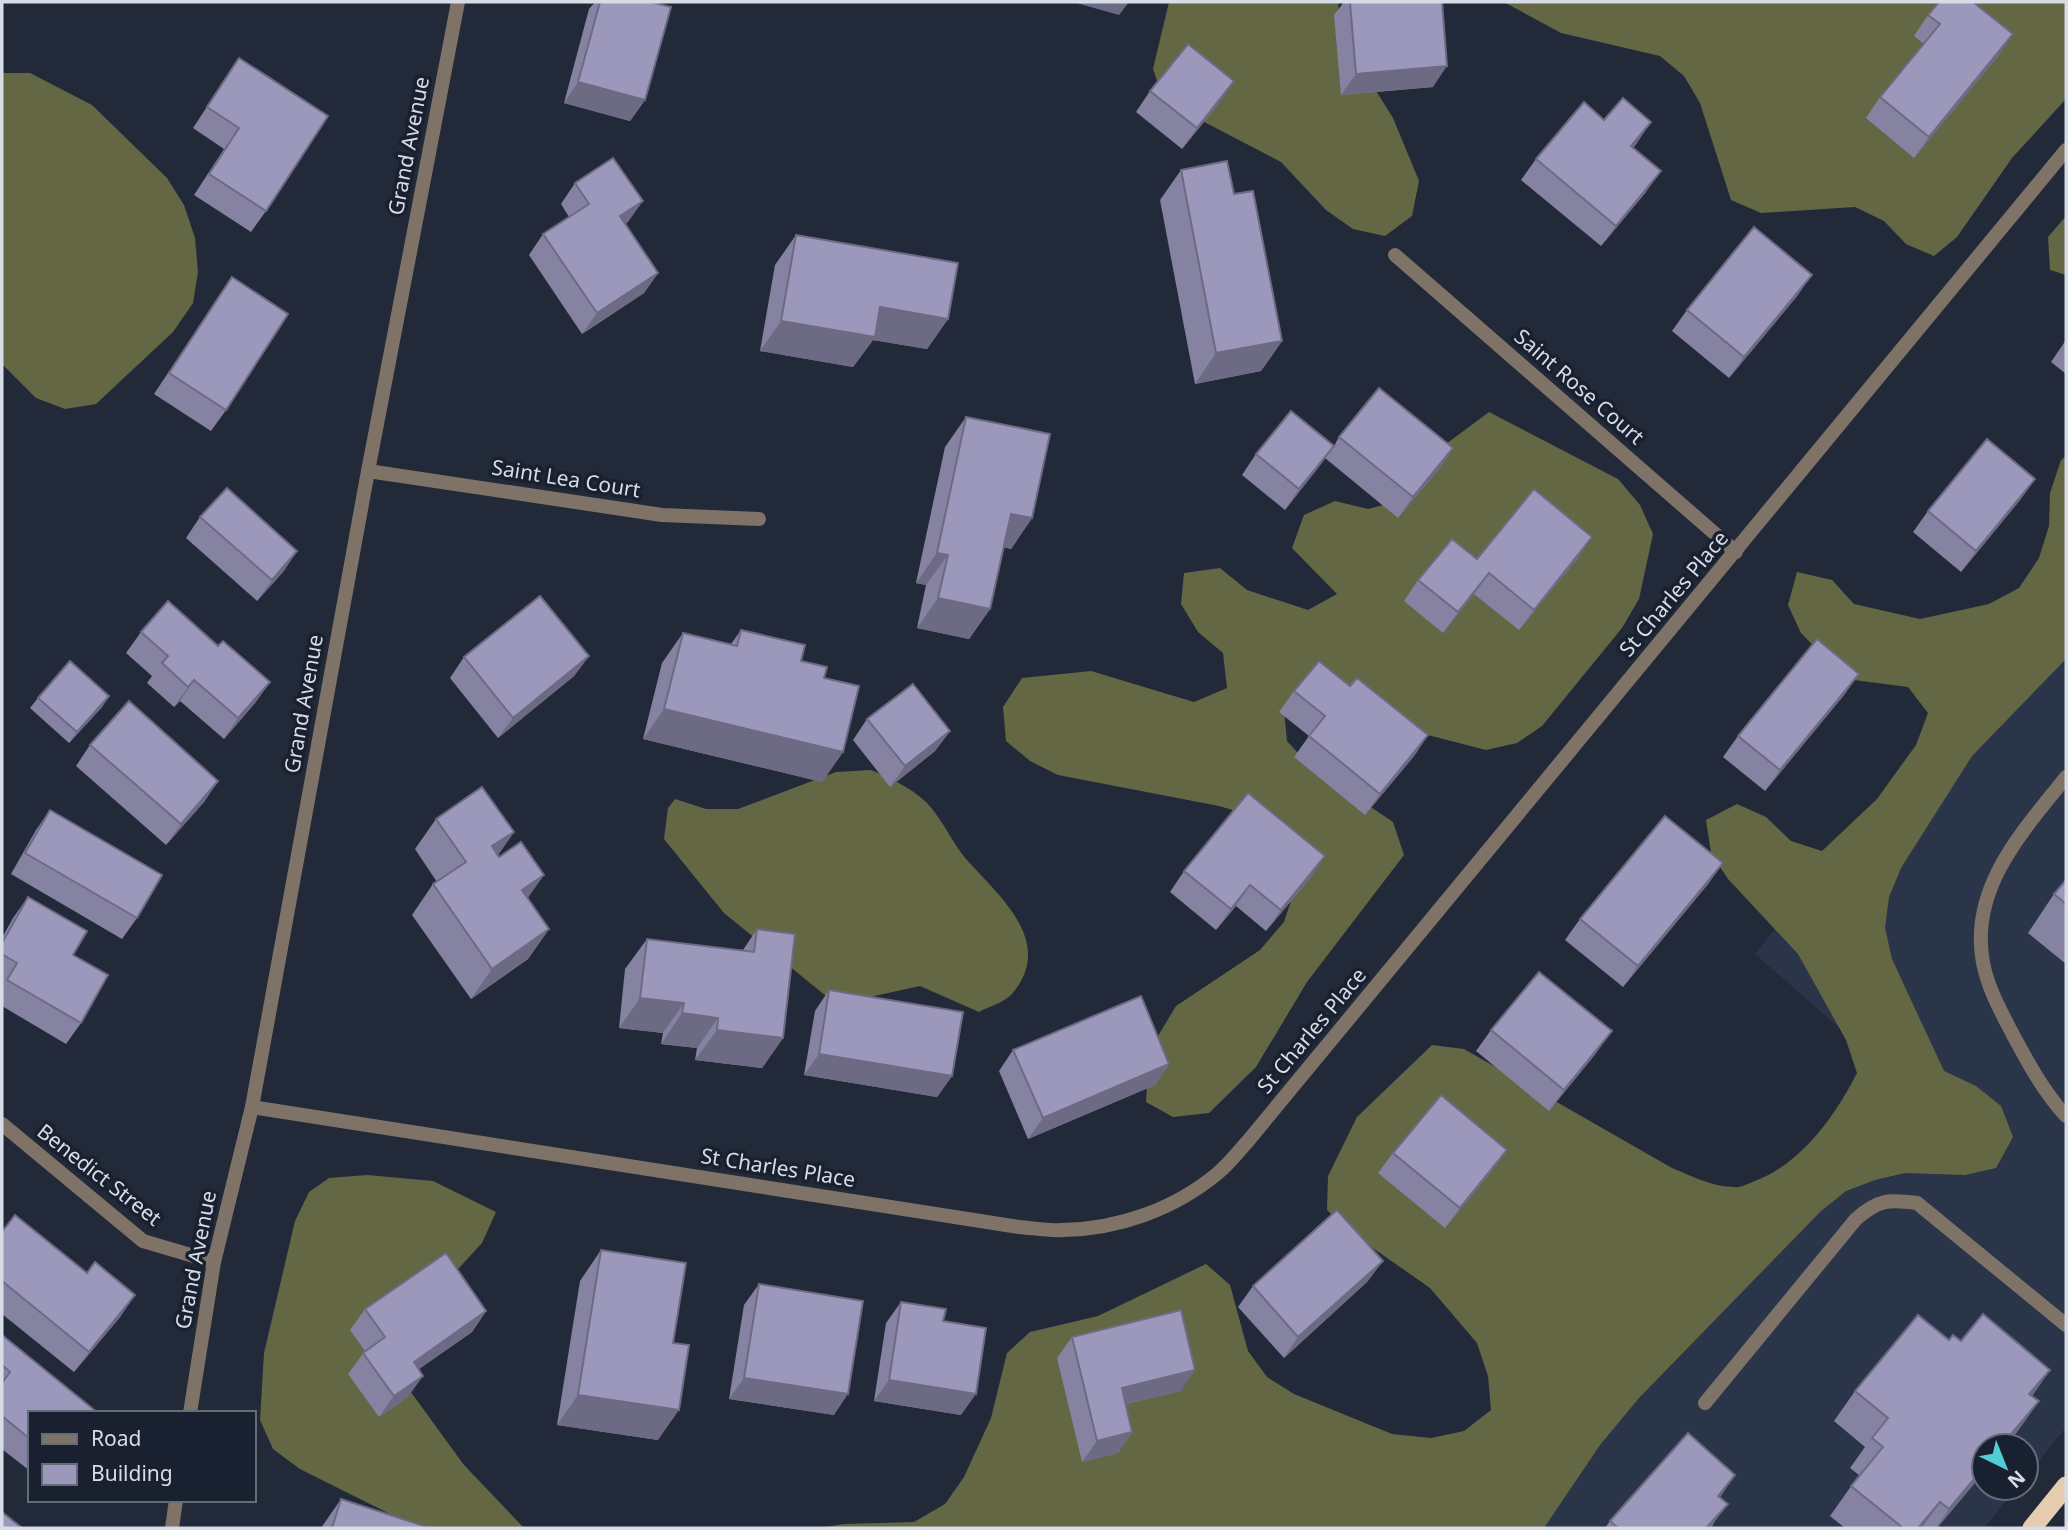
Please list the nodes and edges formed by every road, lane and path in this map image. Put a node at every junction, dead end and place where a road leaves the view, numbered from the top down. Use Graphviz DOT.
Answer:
graph roads {
  1 [pos="458,2"];
  2 [pos="2066,150"];
  3 [pos="1395,255"];
  4 [pos="368,471"];
  5 [pos="759,519"];
  6 [pos="1736,552"];
  7 [pos="2066,777"];
  8 [pos="252,1107"];
  9 [pos="2066,1116"];
  10 [pos="2,1124"];
  11 [pos="214,1262"];
  12 [pos="2066,1325"];
  13 [pos="1705,1403"];
  14 [pos="190,1411"];
  15 [pos="2066,1486"];
  16 [pos="176,1502"];
  17 [pos="172,1528"];
  18 [pos="2032,1528"];
  1 -- 4 [label="street, Grand Avenue"];
  2 -- 6 [label="street, St Charles Place"];
  3 -- 6 [label="street, Saint Rose Court"];
  4 -- 5 [label="street, Saint Lea Court"];
  4 -- 8 [label="street, Grand Avenue"];
  6 -- 8 [label="street, St Charles Place"];
  7 -- 9 [label="street"];
  8 -- 11 [label="street, Grand Avenue"];
  10 -- 11 [label="street, Benedict Street"];
  11 -- 14 [label="street, Grand Avenue"];
  12 -- 13 [label="street"];
  15 -- 18 [label="highway"];
  16 -- 17 [label="street"];
}
